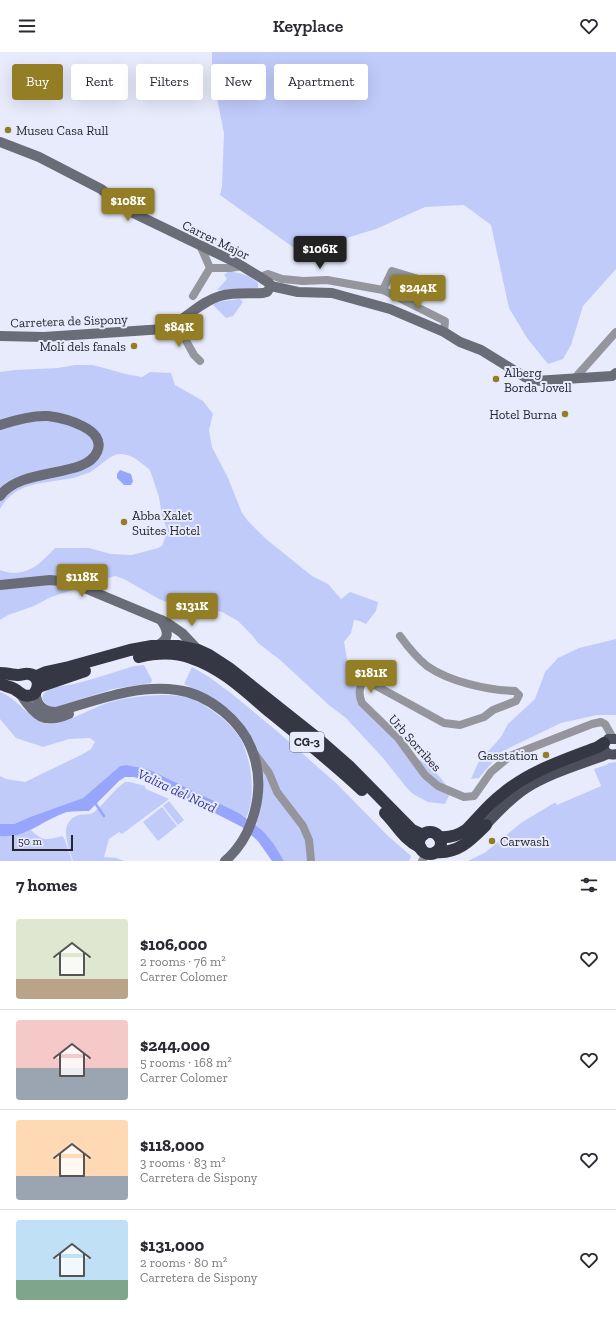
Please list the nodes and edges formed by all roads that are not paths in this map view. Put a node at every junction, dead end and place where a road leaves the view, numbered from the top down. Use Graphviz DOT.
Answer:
graph roads {
  1 [pos="0,142"];
  2 [pos="200,245"];
  3 [pos="243,266"];
  4 [pos="210,268"];
  5 [pos="260,277"];
  6 [pos="435,284"];
  7 [pos="271,286"];
  8 [pos="382,290"];
  9 [pos="193,296"];
  10 [pos="176,323"];
  11 [pos="444,332"];
  12 [pos="616,332"];
  13 [pos="0,336"];
  14 [pos="200,361"];
  15 [pos="616,373"];
  16 [pos="575,378"];
  17 [pos="0,425"];
  18 [pos="0,496"];
  19 [pos="0,585"];
  20 [pos="165,622"];
  21 [pos="400,636"];
  22 [pos="170,645"];
  23 [pos="154,650"];
  24 [pos="198,650"];
  25 [pos="46,672"];
  26 [pos="10,674"];
  27 [pos="0,684"];
  28 [pos="36,685"];
  29 [pos="19,693"];
  30 [pos="114,695"];
  31 [pos="611,746"];
  32 [pos="253,752"];
  33 [pos="486,825"];
  34 [pos="423,835"];
  35 [pos="439,837"];
  36 [pos="426,854"];
  37 [pos="225,861"];
  38 [pos="311,861"];
  1 -- 2 [label="main road, Carrer Major"];
  2 -- 3 [label="main road, Carrer Major"];
  2 -- 4 [label="street"];
  3 -- 4 [label="street"];
  3 -- 5 [label="main road, Carrer Major"];
  4 -- 9 [label="street"];
  5 -- 7 [label="main road, Carrer Major"];
  5 -- 8 [label="street"];
  6 -- 8 [label="street"];
  7 -- 10 [label="main road, Carretera de Sispony"];
  7 -- 11 [label="main road"];
  8 -- 11 [label="street"];
  10 -- 13 [label="main road, Carretera de Sispony"];
  10 -- 14 [label="street"];
  11 -- 16 [label="main road"];
  12 -- 16 [label="street"];
  15 -- 16 [label="main road"];
  17 -- 18 [label="main road"];
  19 -- 20 [label="main road"];
  20 -- 22 [label="main road"];
  20 -- 23 [label="main road"];
  20 -- 24 [label="main road"];
  21 -- 31 [label="street, Urb Sorribes"];
  22 -- 23 [label="highway, CG-3"];
  22 -- 24 [label="highway, CG-3"];
  23 -- 25 [label="highway, CG-3"];
  23 -- 28 [label="highway, CG-3"];
  23 -- 36 [label="highway, CG-3"];
  24 -- 34 [label="highway, CG-3"];
  25 -- 26 [label="highway, CG-3"];
  25 -- 28 [label="highway, CG-3"];
  26 -- 28 [label="highway, CG-3"];
  26 -- 29 [label="highway"];
  27 -- 29 [label="highway"];
  28 -- 29 [label="highway, CG-3"];
  28 -- 30 [label="main road"];
  29 -- 30 [label="main road"];
  30 -- 32 [label="main road"];
  31 -- 33 [label="main road"];
  31 -- 35 [label="highway, CG-3"];
  32 -- 37 [label="main road"];
  32 -- 38 [label="street"];
  33 -- 36 [label="highway"];
  34 -- 35 [label="highway, CG-3"];
  34 -- 36 [label="highway"];
  35 -- 36 [label="highway"];
}
